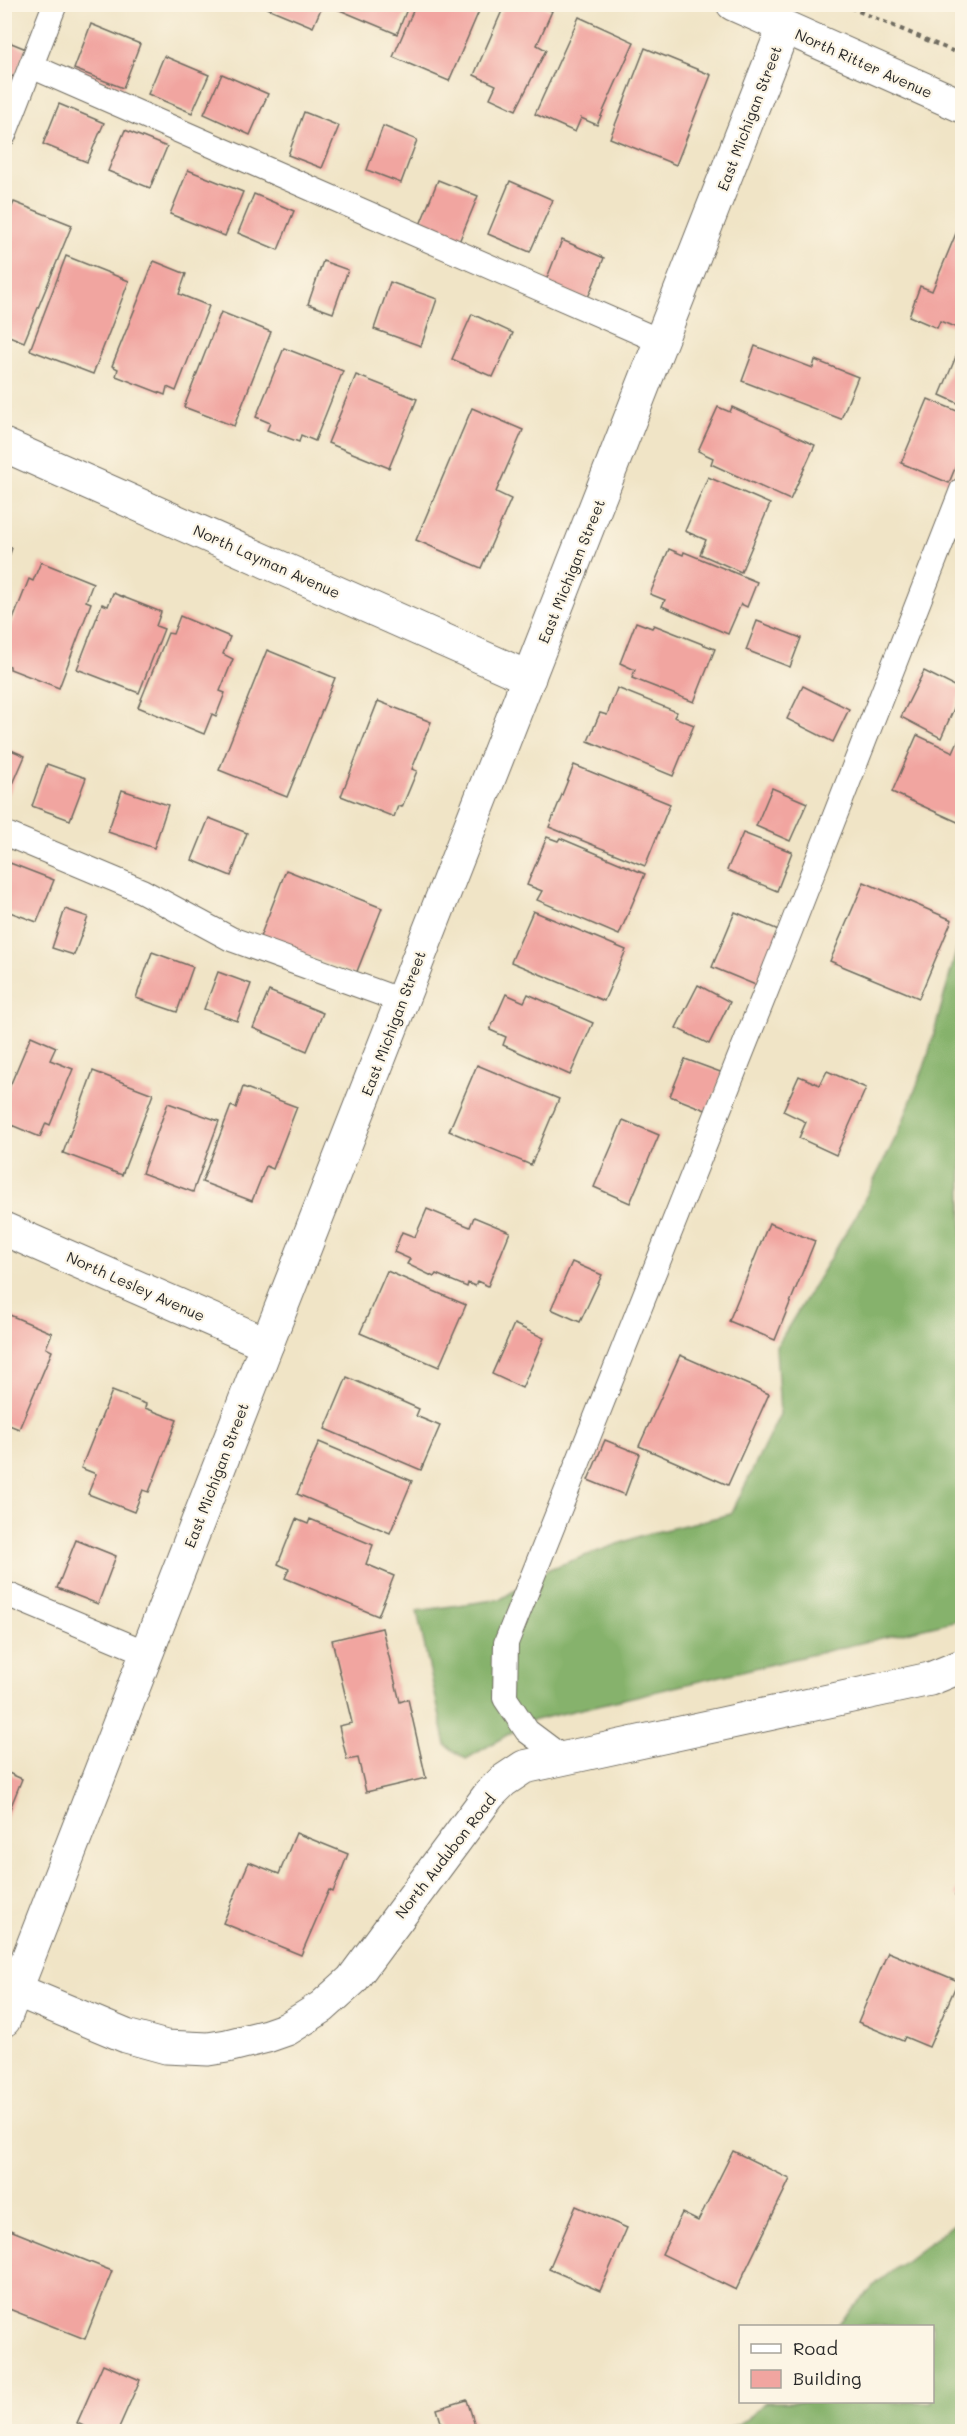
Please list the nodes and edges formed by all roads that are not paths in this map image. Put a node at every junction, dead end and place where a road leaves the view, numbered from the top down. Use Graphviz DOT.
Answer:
graph roads {
  1 [pos="55,4"];
  2 [pos="733,4"];
  3 [pos="784,27"];
  4 [pos="31,66"];
  5 [pos="963,106"];
  6 [pos="4,135"];
  7 [pos="662,342"];
  8 [pos="4,445"];
  9 [pos="963,490"];
  10 [pos="529,678"];
  11 [pos="4,833"];
  12 [pos="402,1001"];
  13 [pos="4,1229"];
  14 [pos="267,1344"];
  15 [pos="4,1593"];
  16 [pos="147,1653"];
  17 [pos="963,1666"];
  18 [pos="563,1758"];
  19 [pos="8,1999"];
  1 -- 4 [label="lane"];
  2 -- 3 [label="street, North Ritter Avenue"];
  3 -- 5 [label="street, North Ritter Avenue"];
  3 -- 7 [label="street, East Michigan Street"];
  4 -- 6 [label="lane"];
  4 -- 7 [label="lane"];
  7 -- 10 [label="street, East Michigan Street"];
  8 -- 10 [label="street, North Layman Avenue"];
  9 -- 18 [label="lane"];
  10 -- 12 [label="street, East Michigan Street"];
  11 -- 12 [label="lane"];
  12 -- 14 [label="street, East Michigan Street"];
  13 -- 14 [label="street, North Lesley Avenue"];
  14 -- 16 [label="street, East Michigan Street"];
  15 -- 16 [label="lane"];
  16 -- 19 [label="street, East Michigan Street"];
  17 -- 18 [label="street, North Audubon Road"];
  18 -- 19 [label="street, North Audubon Road"];
}
